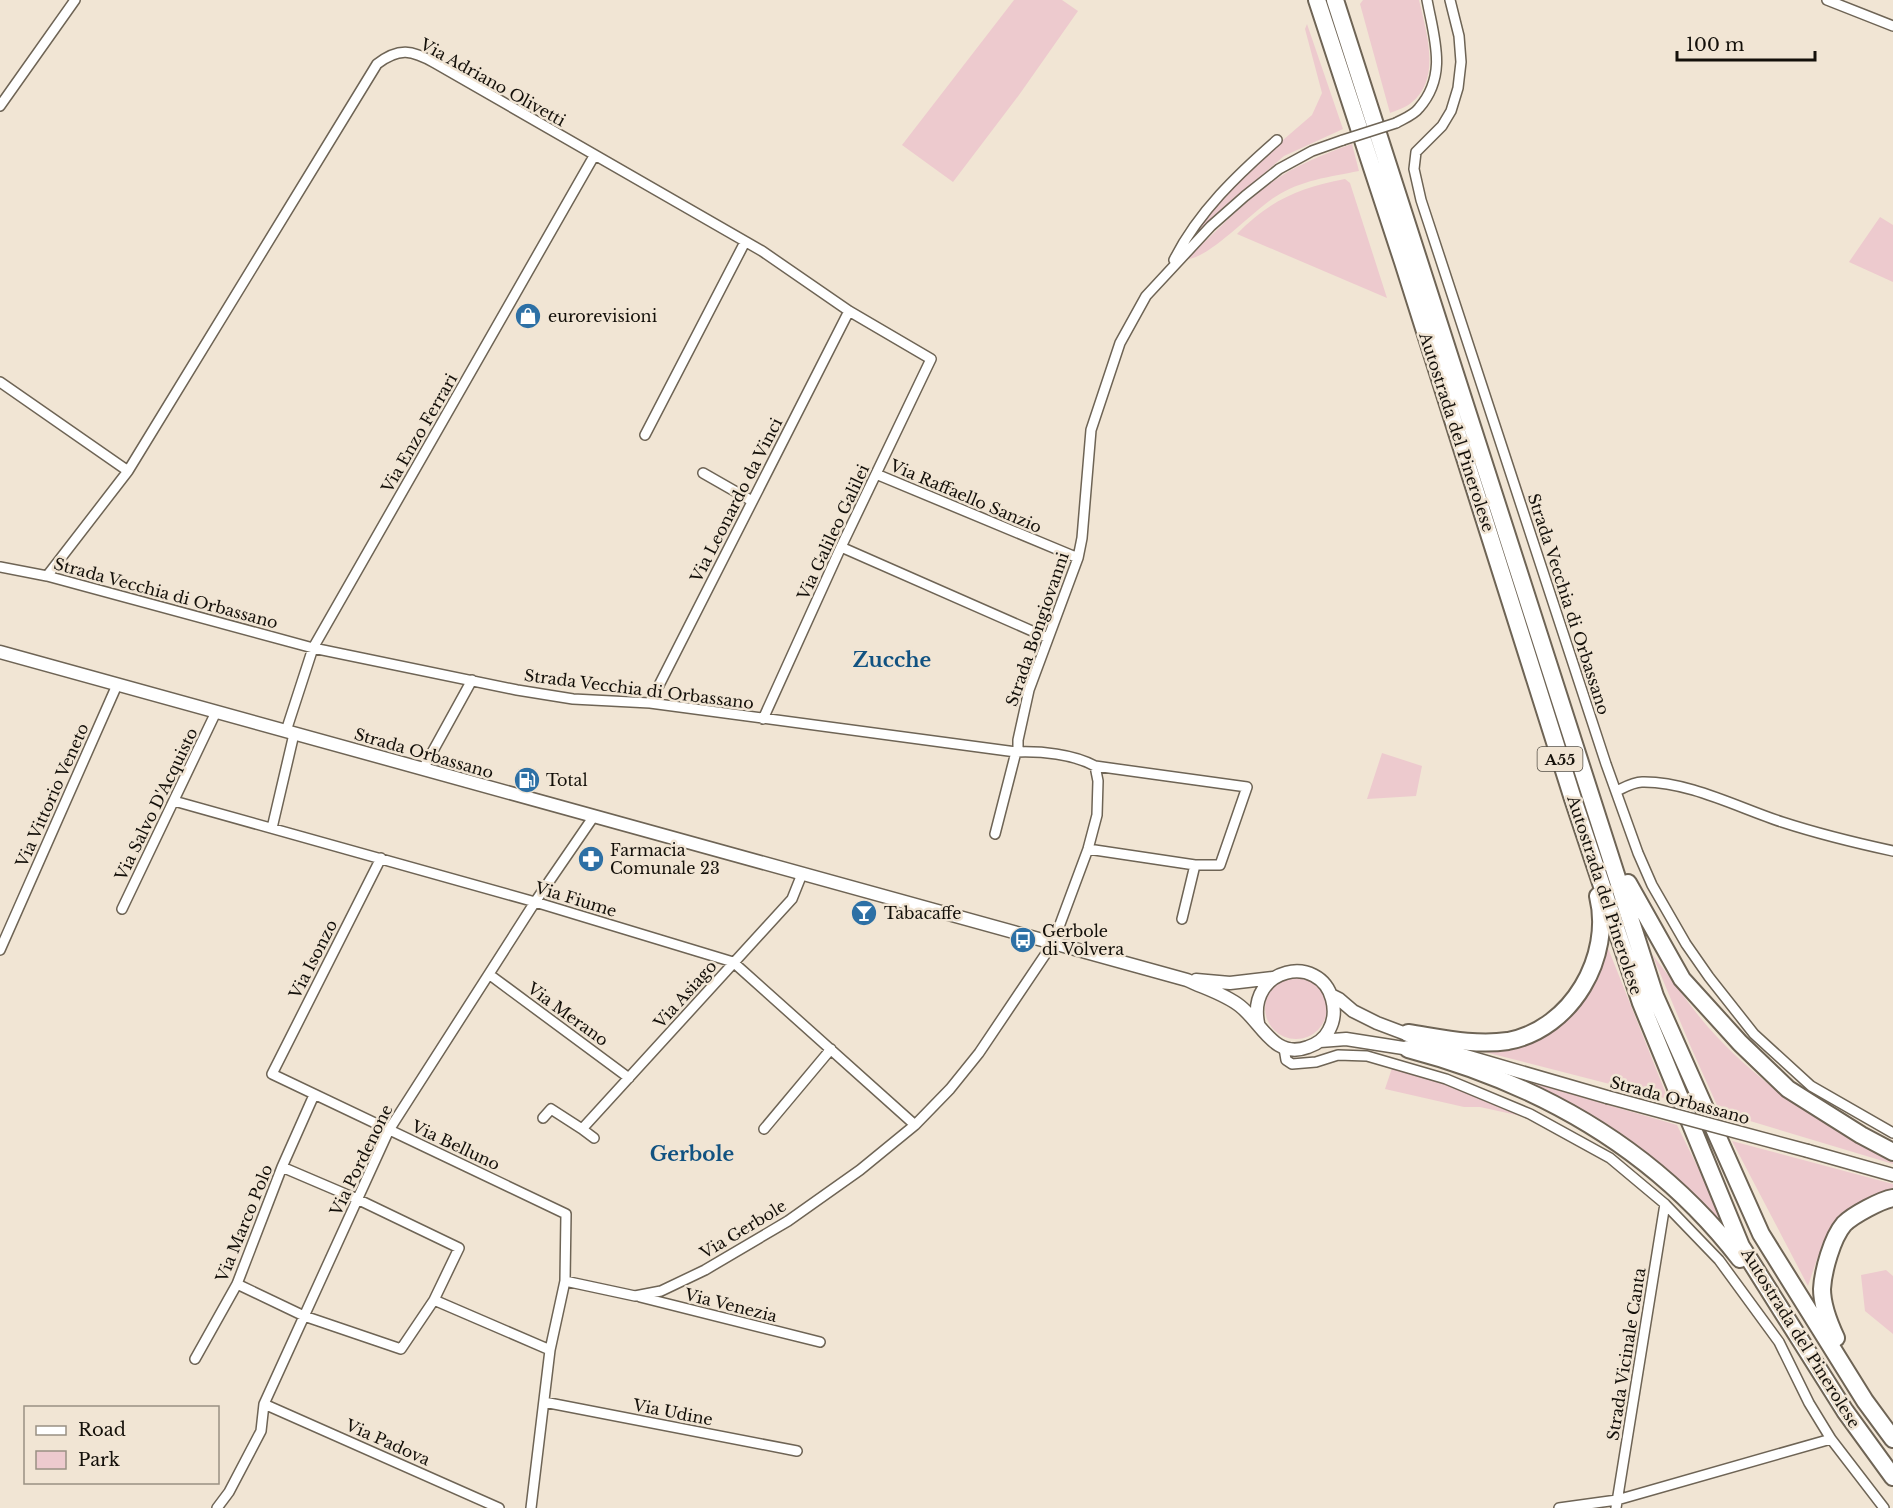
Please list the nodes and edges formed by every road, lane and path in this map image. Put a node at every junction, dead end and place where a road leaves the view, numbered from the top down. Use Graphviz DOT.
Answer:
graph roads {
  1 [pos="75,0"];
  2 [pos="1317,0"];
  3 [pos="1335,0"];
  4 [pos="1427,0"];
  5 [pos="1450,0"];
  6 [pos="1827,0"];
  7 [pos="1893,26"];
  8 [pos="0,106"];
  9 [pos="1277,140"];
  10 [pos="594,156"];
  11 [pos="745,242"];
  12 [pos="1168,271"];
  13 [pos="849,311"];
  14 [pos="931,359"];
  15 [pos="0,382"];
  16 [pos="645,435"];
  17 [pos="128,471"];
  18 [pos="703,473"];
  19 [pos="876,474"];
  20 [pos="752,501"];
  21 [pos="841,547"];
  22 [pos="1078,558"];
  23 [pos="0,567"];
  24 [pos="47,576"];
  25 [pos="1048,638"];
  26 [pos="313,648"];
  27 [pos="0,652"];
  28 [pos="472,680"];
  29 [pos="117,685"];
  30 [pos="650,703"];
  31 [pos="216,712"];
  32 [pos="763,719"];
  33 [pos="290,733"];
  34 [pos="1017,752"];
  35 [pos="1095,766"];
  36 [pos="423,769"];
  37 [pos="1588,783"];
  38 [pos="1617,791"];
  39 [pos="1573,800"];
  40 [pos="174,801"];
  41 [pos="594,816"];
  42 [pos="272,828"];
  43 [pos="995,834"];
  44 [pos="1088,849"];
  45 [pos="1893,851"];
  46 [pos="381,858"];
  47 [pos="1195,865"];
  48 [pos="802,874"];
  49 [pos="535,902"];
  50 [pos="122,909"];
  51 [pos="1182,919"];
  52 [pos="1053,943"];
  53 [pos="0,950"];
  54 [pos="733,963"];
  55 [pos="490,975"];
  56 [pos="1273,978"];
  57 [pos="1187,980"];
  58 [pos="1331,995"];
  59 [pos="1258,1023"];
  60 [pos="1320,1041"];
  61 [pos="1408,1041"];
  62 [pos="1284,1048"];
  63 [pos="831,1049"];
  64 [pos="272,1074"];
  65 [pos="629,1078"];
  66 [pos="314,1095"];
  67 [pos="543,1118"];
  68 [pos="915,1125"];
  69 [pos="582,1129"];
  70 [pos="764,1129"];
  71 [pos="389,1130"];
  72 [pos="1893,1133"];
  73 [pos="594,1138"];
  74 [pos="1893,1152"];
  75 [pos="282,1167"];
  76 [pos="1893,1175"];
  77 [pos="1893,1198"];
  78 [pos="357,1199"];
  79 [pos="1665,1204"];
  80 [pos="565,1281"];
  81 [pos="237,1284"];
  82 [pos="635,1296"];
  83 [pos="434,1300"];
  84 [pos="304,1316"];
  85 [pos="820,1342"];
  86 [pos="550,1350"];
  87 [pos="195,1359"];
  88 [pos="1865,1401"];
  89 [pos="544,1402"];
  90 [pos="264,1404"];
  91 [pos="1845,1411"];
  92 [pos="1831,1439"];
  93 [pos="1893,1439"];
  94 [pos="797,1451"];
  95 [pos="1893,1476"];
  96 [pos="1617,1504"];
  97 [pos="218,1508"];
  98 [pos="499,1508"];
  99 [pos="531,1508"];
  100 [pos="1559,1508"];
  101 [pos="1884,1508"];
  1 -- 8 [label="street"];
  2 -- 39 [label="highway, Autostrada del Pinerolese / A55"];
  3 -- 37 [label="highway, Autostrada del Pinerolese / A55"];
  4 -- 12 [label="street, Strada Bongiovanni, bridge"];
  5 -- 38 [label="street, Strada Vecchia di Orbassano"];
  6 -- 7 [label="street"];
  9 -- 12 [label="street"];
  10 -- 11 [label="street, Via Adriano Olivetti"];
  10 -- 17 [label="street, Via Adriano Olivetti"];
  10 -- 26 [label="street, Via Enzo Ferrari"];
  11 -- 13 [label="street, Via Adriano Olivetti"];
  11 -- 16 [label="street"];
  12 -- 22 [label="street, Strada Bongiovanni"];
  13 -- 14 [label="street, Via Adriano Olivetti"];
  13 -- 20 [label="street, Via Leonardo da Vinci"];
  14 -- 19 [label="street, Via Galileo Galilei"];
  15 -- 17 [label="street"];
  17 -- 24 [label="street, Via Adriano Olivetti"];
  18 -- 20 [label="street"];
  19 -- 21 [label="street, Via Galileo Galilei"];
  19 -- 22 [label="street, Via Raffaello Sanzio"];
  20 -- 30 [label="street, Via Leonardo da Vinci"];
  21 -- 25 [label="street"];
  21 -- 32 [label="street, Via Galileo Galilei"];
  22 -- 25 [label="street, Strada Bongiovanni"];
  23 -- 24 [label="street, Strada Vecchia di Orbassano"];
  24 -- 26 [label="street, Strada Vecchia di Orbassano"];
  25 -- 34 [label="street, Strada Bongiovanni"];
  26 -- 28 [label="street, Strada Vecchia di Orbassano"];
  26 -- 33 [label="street, Via Enzo Ferrari"];
  27 -- 29 [label="main road, Strada Orbassano"];
  28 -- 30 [label="street, Strada Vecchia di Orbassano"];
  28 -- 36 [label="street"];
  29 -- 31 [label="main road, Strada Orbassano"];
  29 -- 53 [label="street, Via Vittorio Veneto"];
  30 -- 32 [label="street, Strada Vecchia di Orbassano"];
  31 -- 33 [label="main road, Strada Orbassano"];
  31 -- 40 [label="street, Via Salvo D'Acquisto"];
  32 -- 34 [label="street, Strada Vecchia di Orbassano"];
  33 -- 36 [label="main road, Strada Orbassano"];
  33 -- 42 [label="street, Via Enzo Ferrari"];
  34 -- 35 [label="street, Strada Vecchia di Orbassano"];
  34 -- 43 [label="street, Strada Bongiovanni"];
  35 -- 44 [label="street, Via Gerbole"];
  35 -- 47 [label="street, Strada Vecchia di Orbassano"];
  36 -- 41 [label="main road, Strada Orbassano"];
  37 -- 74 [label="highway"];
  37 -- 88 [label="highway, Autostrada del Pinerolese / A55"];
  38 -- 45 [label="street"];
  38 -- 72 [label="street, Strada Vecchia di Orbassano"];
  39 -- 61 [label="highway"];
  39 -- 91 [label="highway, Autostrada del Pinerolese / A55"];
  40 -- 42 [label="street, Via Fiume"];
  40 -- 50 [label="street, Via Salvo D'Acquisto"];
  41 -- 48 [label="main road, Strada Orbassano"];
  41 -- 49 [label="street, Via Pordenone"];
  42 -- 46 [label="street, Via Fiume"];
  44 -- 47 [label="street"];
  44 -- 52 [label="street, Via Gerbole"];
  46 -- 49 [label="street, Via Fiume"];
  46 -- 64 [label="street, Via Isonzo"];
  47 -- 51 [label="street"];
  48 -- 52 [label="main road, Strada Orbassano"];
  48 -- 54 [label="street, Via Asiago"];
  49 -- 54 [label="street, Via Fiume"];
  49 -- 55 [label="street, Via Pordenone"];
  52 -- 57 [label="main road, Strada Orbassano"];
  52 -- 68 [label="street, Via Gerbole"];
  54 -- 63 [label="street, Via Fiume"];
  54 -- 65 [label="street, Via Asiago"];
  55 -- 65 [label="street, Via Merano"];
  55 -- 71 [label="street, Via Pordenone"];
  56 -- 57 [label="main road, Strada Orbassano"];
  56 -- 58 [label="main road, Strada Orbassano"];
  56 -- 59 [label="main road"];
  57 -- 59 [label="main road, Strada Orbassano"];
  58 -- 60 [label="main road"];
  58 -- 61 [label="main road, Strada Orbassano"];
  59 -- 62 [label="main road, Strada Orbassano"];
  60 -- 61 [label="main road, Strada Orbassano"];
  60 -- 62 [label="main road, Strada Orbassano"];
  61 -- 76 [label="main road, Strada Orbassano, bridge"];
  61 -- 91 [label="highway"];
  62 -- 79 [label="street"];
  63 -- 68 [label="street, Via Fiume"];
  63 -- 70 [label="street"];
  64 -- 66 [label="street, Via Belluno"];
  65 -- 69 [label="street, Via Asiago"];
  66 -- 71 [label="street, Via Belluno"];
  66 -- 75 [label="street, Via Marco Polo"];
  67 -- 69 [label="street"];
  68 -- 82 [label="street, Via Gerbole"];
  69 -- 73 [label="street"];
  71 -- 78 [label="street, Via Pordenone"];
  71 -- 80 [label="street, Via Belluno"];
  75 -- 78 [label="street"];
  75 -- 81 [label="street, Via Marco Polo"];
  77 -- 88 [label="highway"];
  78 -- 83 [label="street"];
  78 -- 84 [label="street, Via Pordenone"];
  79 -- 92 [label="street"];
  79 -- 96 [label="street, Strada Vicinale Canta"];
  80 -- 82 [label="street, Via Gerbole"];
  80 -- 86 [label="street"];
  81 -- 84 [label="street"];
  81 -- 87 [label="street, Via Marco Polo"];
  82 -- 85 [label="street, Via Venezia"];
  83 -- 84 [label="street"];
  83 -- 86 [label="street"];
  84 -- 90 [label="street, Via Pordenone"];
  86 -- 89 [label="street"];
  88 -- 93 [label="highway, Autostrada del Pinerolese / A55"];
  89 -- 94 [label="street, Via Udine"];
  89 -- 99 [label="street"];
  90 -- 97 [label="street, Via Pordenone"];
  90 -- 98 [label="street, Via Padova"];
  91 -- 95 [label="highway, Autostrada del Pinerolese / A55"];
  92 -- 96 [label="street"];
  92 -- 101 [label="street"];
  96 -- 100 [label="street"];
}
